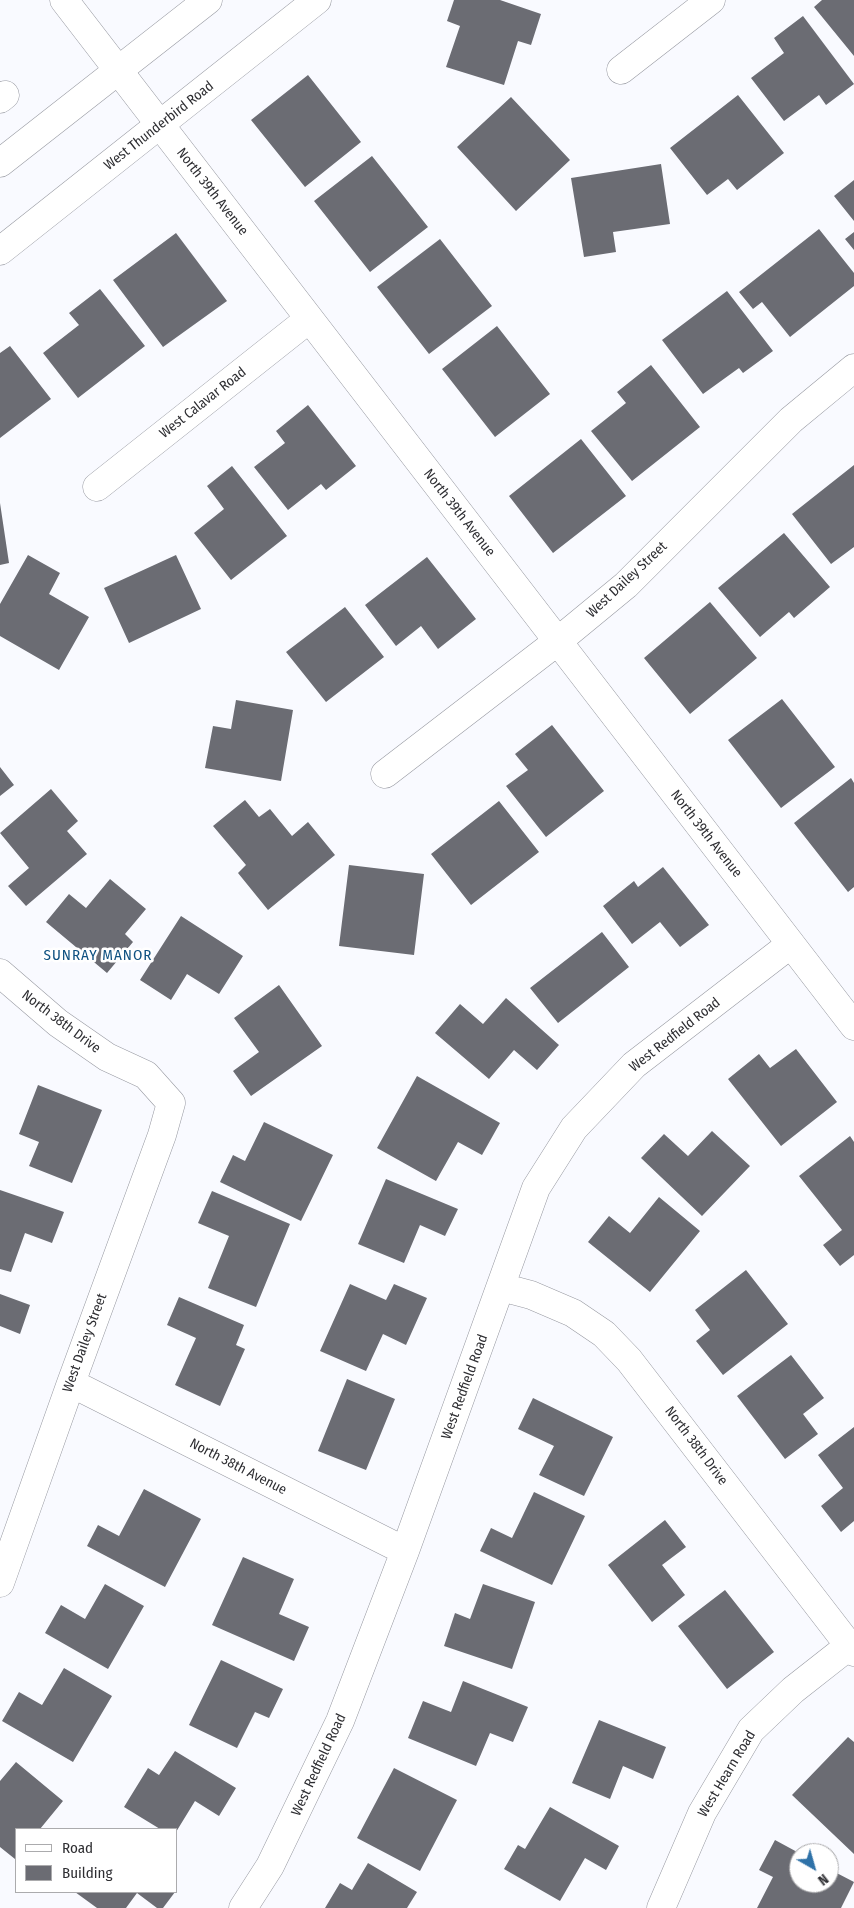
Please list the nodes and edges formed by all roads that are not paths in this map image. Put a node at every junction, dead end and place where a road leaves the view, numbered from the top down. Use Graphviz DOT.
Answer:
graph roads {
  1 [pos="64,0"];
  2 [pos="208,0"];
  3 [pos="317,0"];
  4 [pos="711,0"];
  5 [pos="118,70"];
  6 [pos="621,70"];
  7 [pos="160,124"];
  8 [pos="5,154"];
  9 [pos="0,251"];
  10 [pos="310,319"];
  11 [pos="854,368"];
  12 [pos="97,487"];
  13 [pos="558,641"];
  14 [pos="385,774"];
  15 [pos="791,944"];
  16 [pos="0,973"];
  17 [pos="854,1026"];
  18 [pos="172,1103"];
  19 [pos="501,1288"];
  20 [pos="70,1383"];
  21 [pos="405,1552"];
  22 [pos="0,1582"];
  23 [pos="852,1649"];
  24 [pos="243,1908"];
  25 [pos="660,1908"];
  1 -- 5 [label="street, North 39th Avenue"];
  2 -- 5 [label="street"];
  3 -- 7 [label="street, West Thunderbird Road"];
  4 -- 6 [label="street"];
  5 -- 7 [label="street, North 39th Avenue"];
  5 -- 8 [label="street"];
  7 -- 9 [label="street, West Thunderbird Road"];
  7 -- 10 [label="street, North 39th Avenue"];
  10 -- 12 [label="street, West Calavar Road"];
  10 -- 13 [label="street, North 39th Avenue"];
  11 -- 13 [label="street, West Dailey Street"];
  13 -- 14 [label="street, West Dailey Street"];
  13 -- 15 [label="street, North 39th Avenue"];
  15 -- 17 [label="street, North 39th Avenue"];
  15 -- 19 [label="street, West Redfield Road"];
  16 -- 18 [label="street, North 38th Drive"];
  18 -- 20 [label="street, West Dailey Street"];
  19 -- 21 [label="street, West Redfield Road"];
  19 -- 23 [label="street, North 38th Drive"];
  20 -- 21 [label="street, North 38th Avenue"];
  20 -- 22 [label="street, West Dailey Street"];
  21 -- 24 [label="street, West Redfield Road"];
  23 -- 25 [label="street, West Hearn Road"];
}
